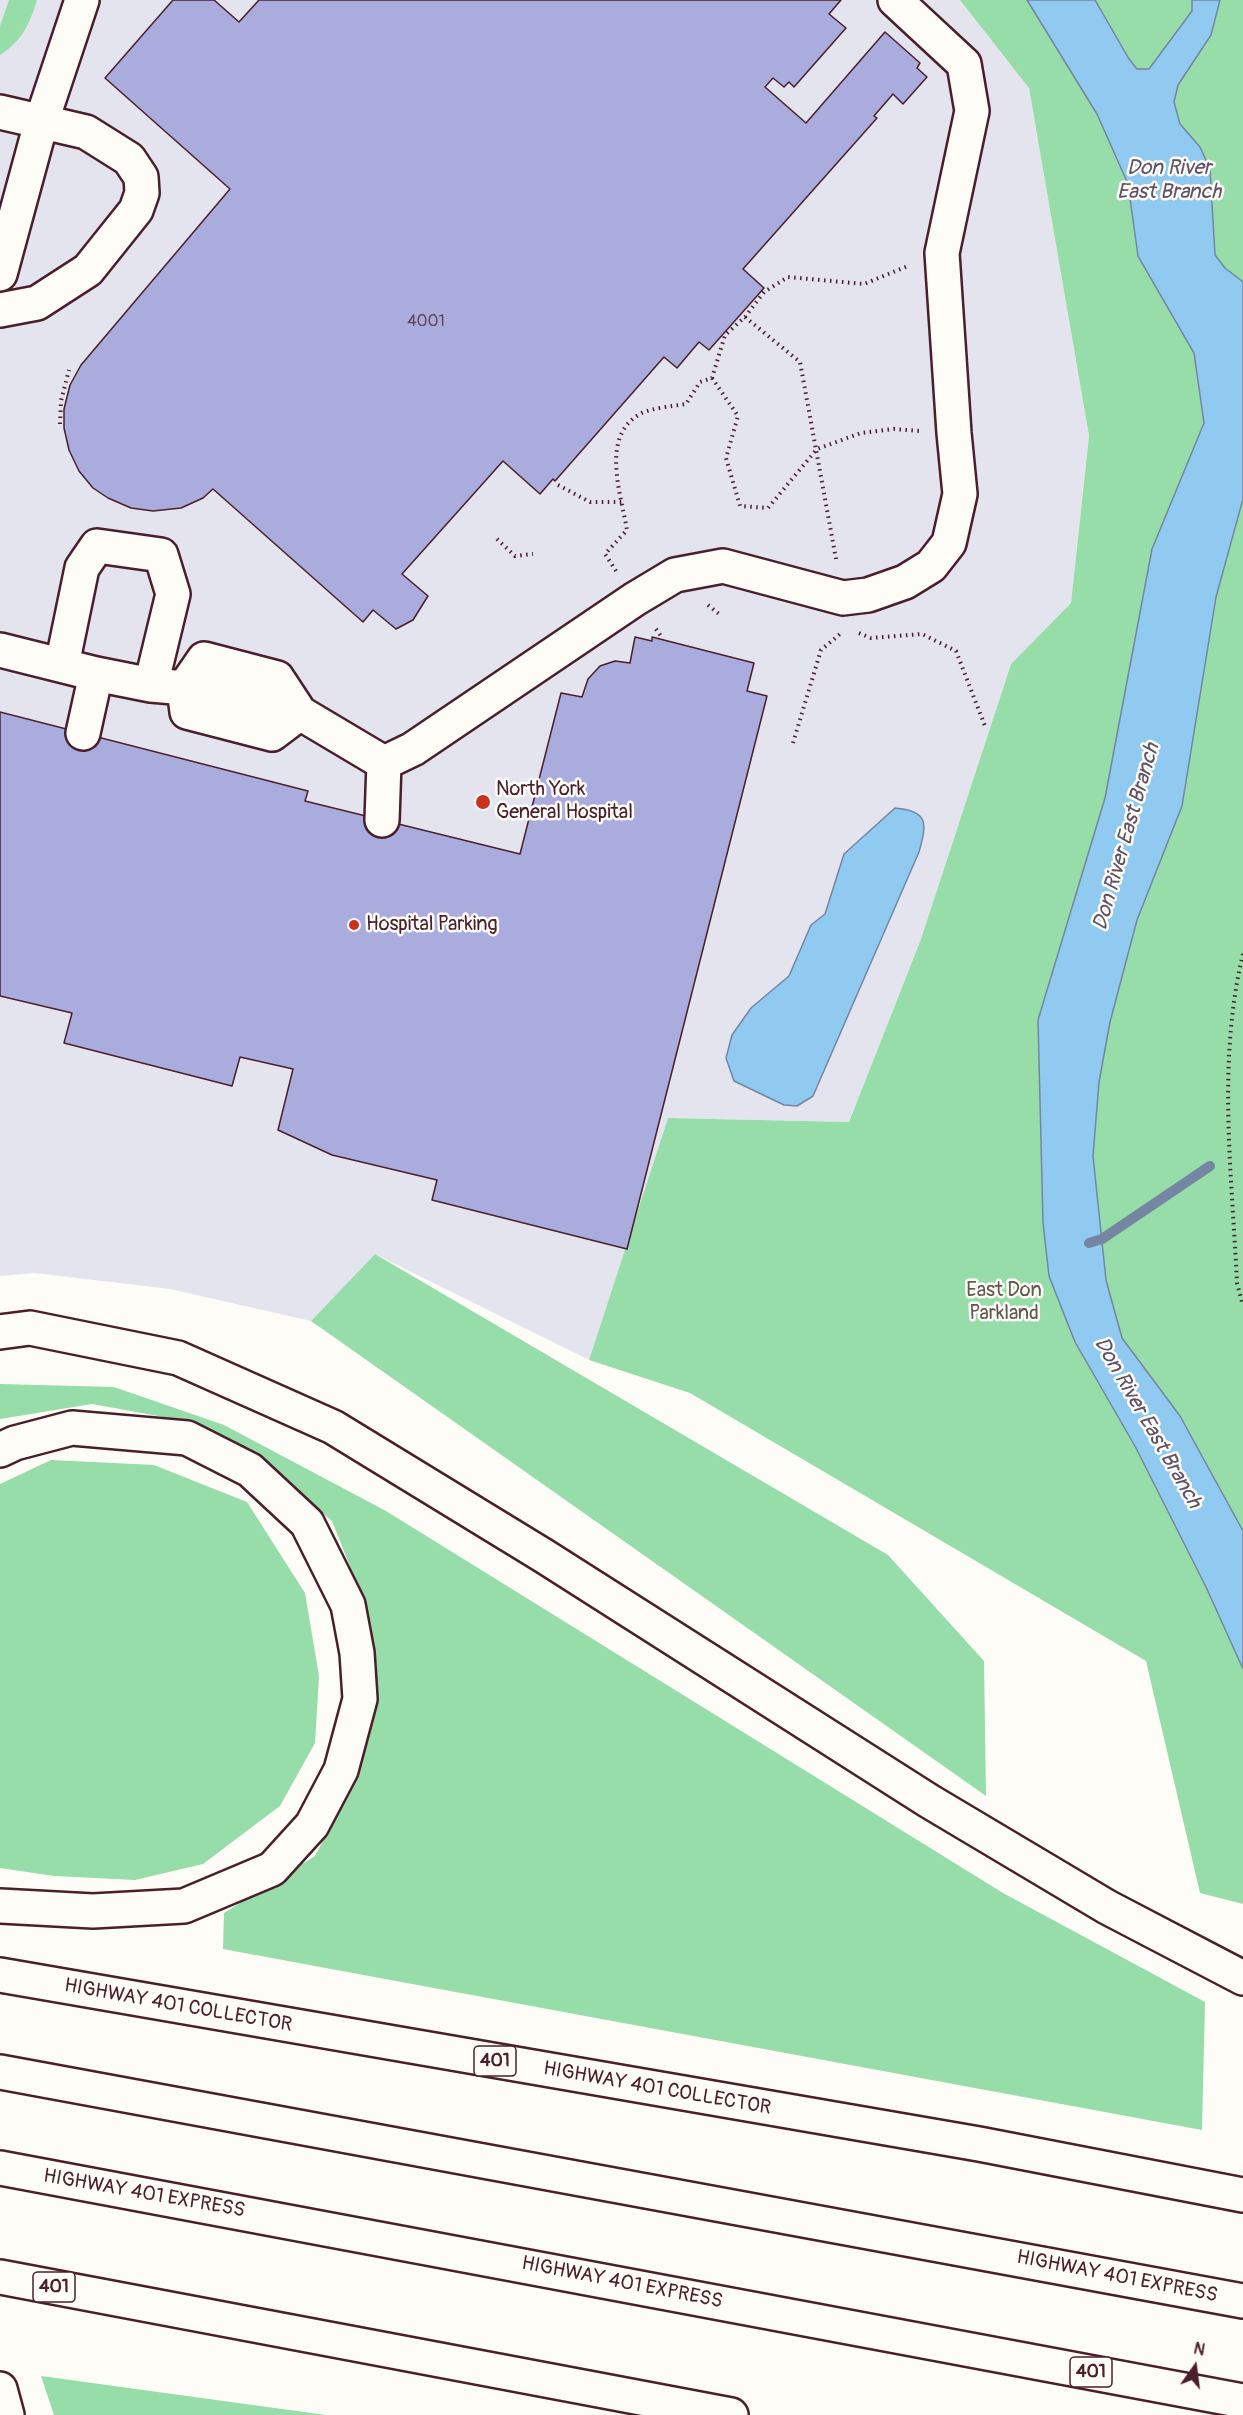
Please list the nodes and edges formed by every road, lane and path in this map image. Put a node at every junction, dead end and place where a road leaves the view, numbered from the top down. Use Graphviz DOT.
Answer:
graph roads {
  1 [pos="82,0"];
  2 [pos="895,0"];
  3 [pos="0,112"];
  4 [pos="41,123"];
  5 [pos="942,253"];
  6 [pos="0,274"];
  7 [pos="0,310"];
  8 [pos="745,317"];
  9 [pos="69,370"];
  10 [pos="712,378"];
  11 [pos="60,424"];
  12 [pos="954,433"];
  13 [pos="817,449"];
  14 [pos="558,485"];
  15 [pos="622,502"];
  16 [pos="497,539"];
  17 [pos="533,554"];
  18 [pos="635,599"];
  19 [pos="845,613"];
  20 [pos="663,639"];
  21 [pos="0,650"];
  22 [pos="62,665"];
  23 [pos="96,674"];
  24 [pos="151,685"];
  25 [pos="985,726"];
  26 [pos="83,733"];
  27 [pos="793,744"];
  28 [pos="384,763"];
  29 [pos="382,820"];
  30 [pos="1243,954"];
  31 [pos="1242,960"];
  32 [pos="1243,1306"];
  33 [pos="0,1332"];
  34 [pos="0,1450"];
  35 [pos="0,1906"];
  36 [pos="6,1976"];
  37 [pos="1243,1977"];
  38 [pos="0,2072"];
  39 [pos="0,2168"];
  40 [pos="1243,2195"];
  41 [pos="0,2277"];
  42 [pos="1243,2301"];
  43 [pos="0,2389"];
  44 [pos="1243,2401"];
  45 [pos="8,2415"];
  46 [pos="731,2415"];
  1 -- 4 [label="main road"];
  2 -- 5 [label="main road"];
  3 -- 4 [label="main road"];
  4 -- 6 [label="main road"];
  4 -- 7 [label="main road"];
  5 -- 8 [label="path"];
  5 -- 12 [label="main road"];
  8 -- 10 [label="path"];
  8 -- 13 [label="path"];
  9 -- 11 [label="path"];
  10 -- 13 [label="path"];
  10 -- 15 [label="path"];
  12 -- 13 [label="path"];
  12 -- 19 [label="main road"];
  13 -- 19 [label="path"];
  14 -- 15 [label="path"];
  15 -- 18 [label="path"];
  16 -- 17 [label="path"];
  18 -- 19 [label="main road"];
  18 -- 20 [label="path"];
  18 -- 28 [label="main road"];
  19 -- 25 [label="path"];
  19 -- 27 [label="path"];
  21 -- 22 [label="main road"];
  22 -- 23 [label="main road"];
  22 -- 24 [label="main road"];
  23 -- 24 [label="main road"];
  23 -- 26 [label="main road"];
  24 -- 28 [label="main road"];
  28 -- 29 [label="main road"];
  30 -- 31 [label="path"];
  31 -- 32 [label="path"];
  33 -- 37 [label="main road"];
  34 -- 35 [label="main road"];
  36 -- 40 [label="main road, HIGHWAY 401 COLLECTOR / 401"];
  38 -- 42 [label="main road, HIGHWAY 401 EXPRESS"];
  39 -- 44 [label="main road, HIGHWAY 401 EXPRESS / 401"];
  41 -- 46 [label="main road, 401"];
  43 -- 45 [label="main road"];
}
